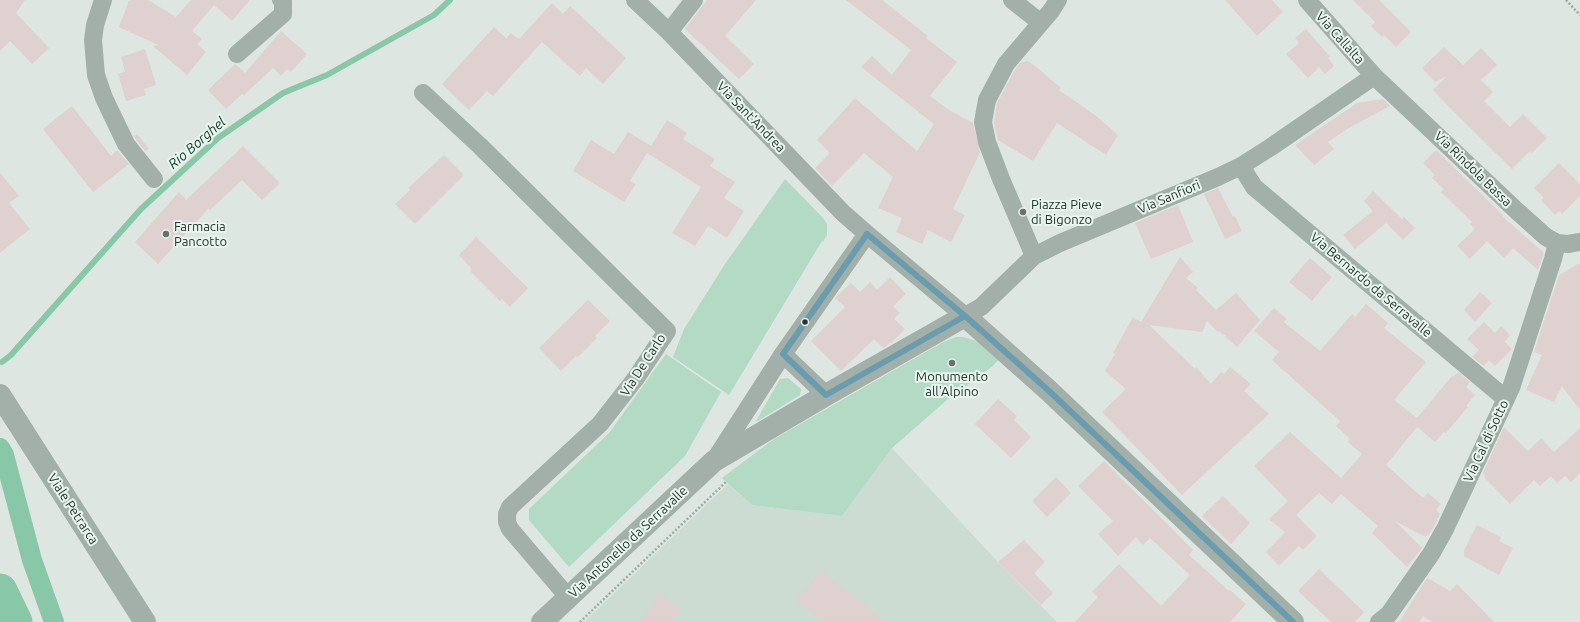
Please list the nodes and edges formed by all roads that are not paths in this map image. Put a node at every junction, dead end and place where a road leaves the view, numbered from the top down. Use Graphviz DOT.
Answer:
graph roads {
  1 [pos="103,0"];
  2 [pos="281,0"];
  3 [pos="635,0"];
  4 [pos="694,0"];
  5 [pos="1012,0"];
  6 [pos="1058,0"];
  7 [pos="1306,0"];
  8 [pos="1041,23"];
  9 [pos="669,32"];
  10 [pos="237,54"];
  11 [pos="1374,76"];
  12 [pos="423,93"];
  13 [pos="1241,166"];
  14 [pos="154,179"];
  15 [pos="867,234"];
  16 [pos="1580,242"];
  17 [pos="1557,243"];
  18 [pos="1034,256"];
  19 [pos="965,316"];
  20 [pos="782,354"];
  21 [pos="0,395"];
  22 [pos="826,395"];
  23 [pos="1506,399"];
  24 [pos="714,461"];
  25 [pos="568,598"];
  26 [pos="145,622"];
  27 [pos="542,622"];
  28 [pos="1293,622"];
  29 [pos="1379,622"];
  1 -- 14 [label="street"];
  2 -- 10 [label="street"];
  3 -- 9 [label="street, Via Sant'Andrea"];
  4 -- 9 [label="street"];
  5 -- 8 [label="street"];
  6 -- 8 [label="street"];
  7 -- 11 [label="street, Via Callalta"];
  8 -- 18 [label="street"];
  9 -- 15 [label="street, Via Sant'Andrea"];
  11 -- 13 [label="street, Via Sanfiori"];
  11 -- 17 [label="street, Via Rindola Bassa"];
  12 -- 25 [label="street, Via De Carlo"];
  13 -- 18 [label="street, Via Sanfiori"];
  13 -- 23 [label="street, Via Bernardo da Serravalle"];
  15 -- 19 [label="street, Via Sant'Andrea"];
  15 -- 20 [label="street, Via Antonello da Serravalle"];
  16 -- 17 [label="street"];
  17 -- 23 [label="street, Via Cal di Sotto"];
  18 -- 19 [label="street, Via Sanfiori"];
  19 -- 22 [label="street, Via Antonello da Serravalle"];
  19 -- 28 [label="street"];
  20 -- 22 [label="street"];
  20 -- 24 [label="street, Via Antonello da Serravalle"];
  21 -- 26 [label="street, Viale Petrarca"];
  22 -- 24 [label="street, Via Antonello da Serravalle"];
  23 -- 29 [label="street, Via Cal di Sotto"];
  24 -- 25 [label="street, Via Antonello da Serravalle"];
  25 -- 27 [label="street, Via Antonello da Serravalle"];
}
